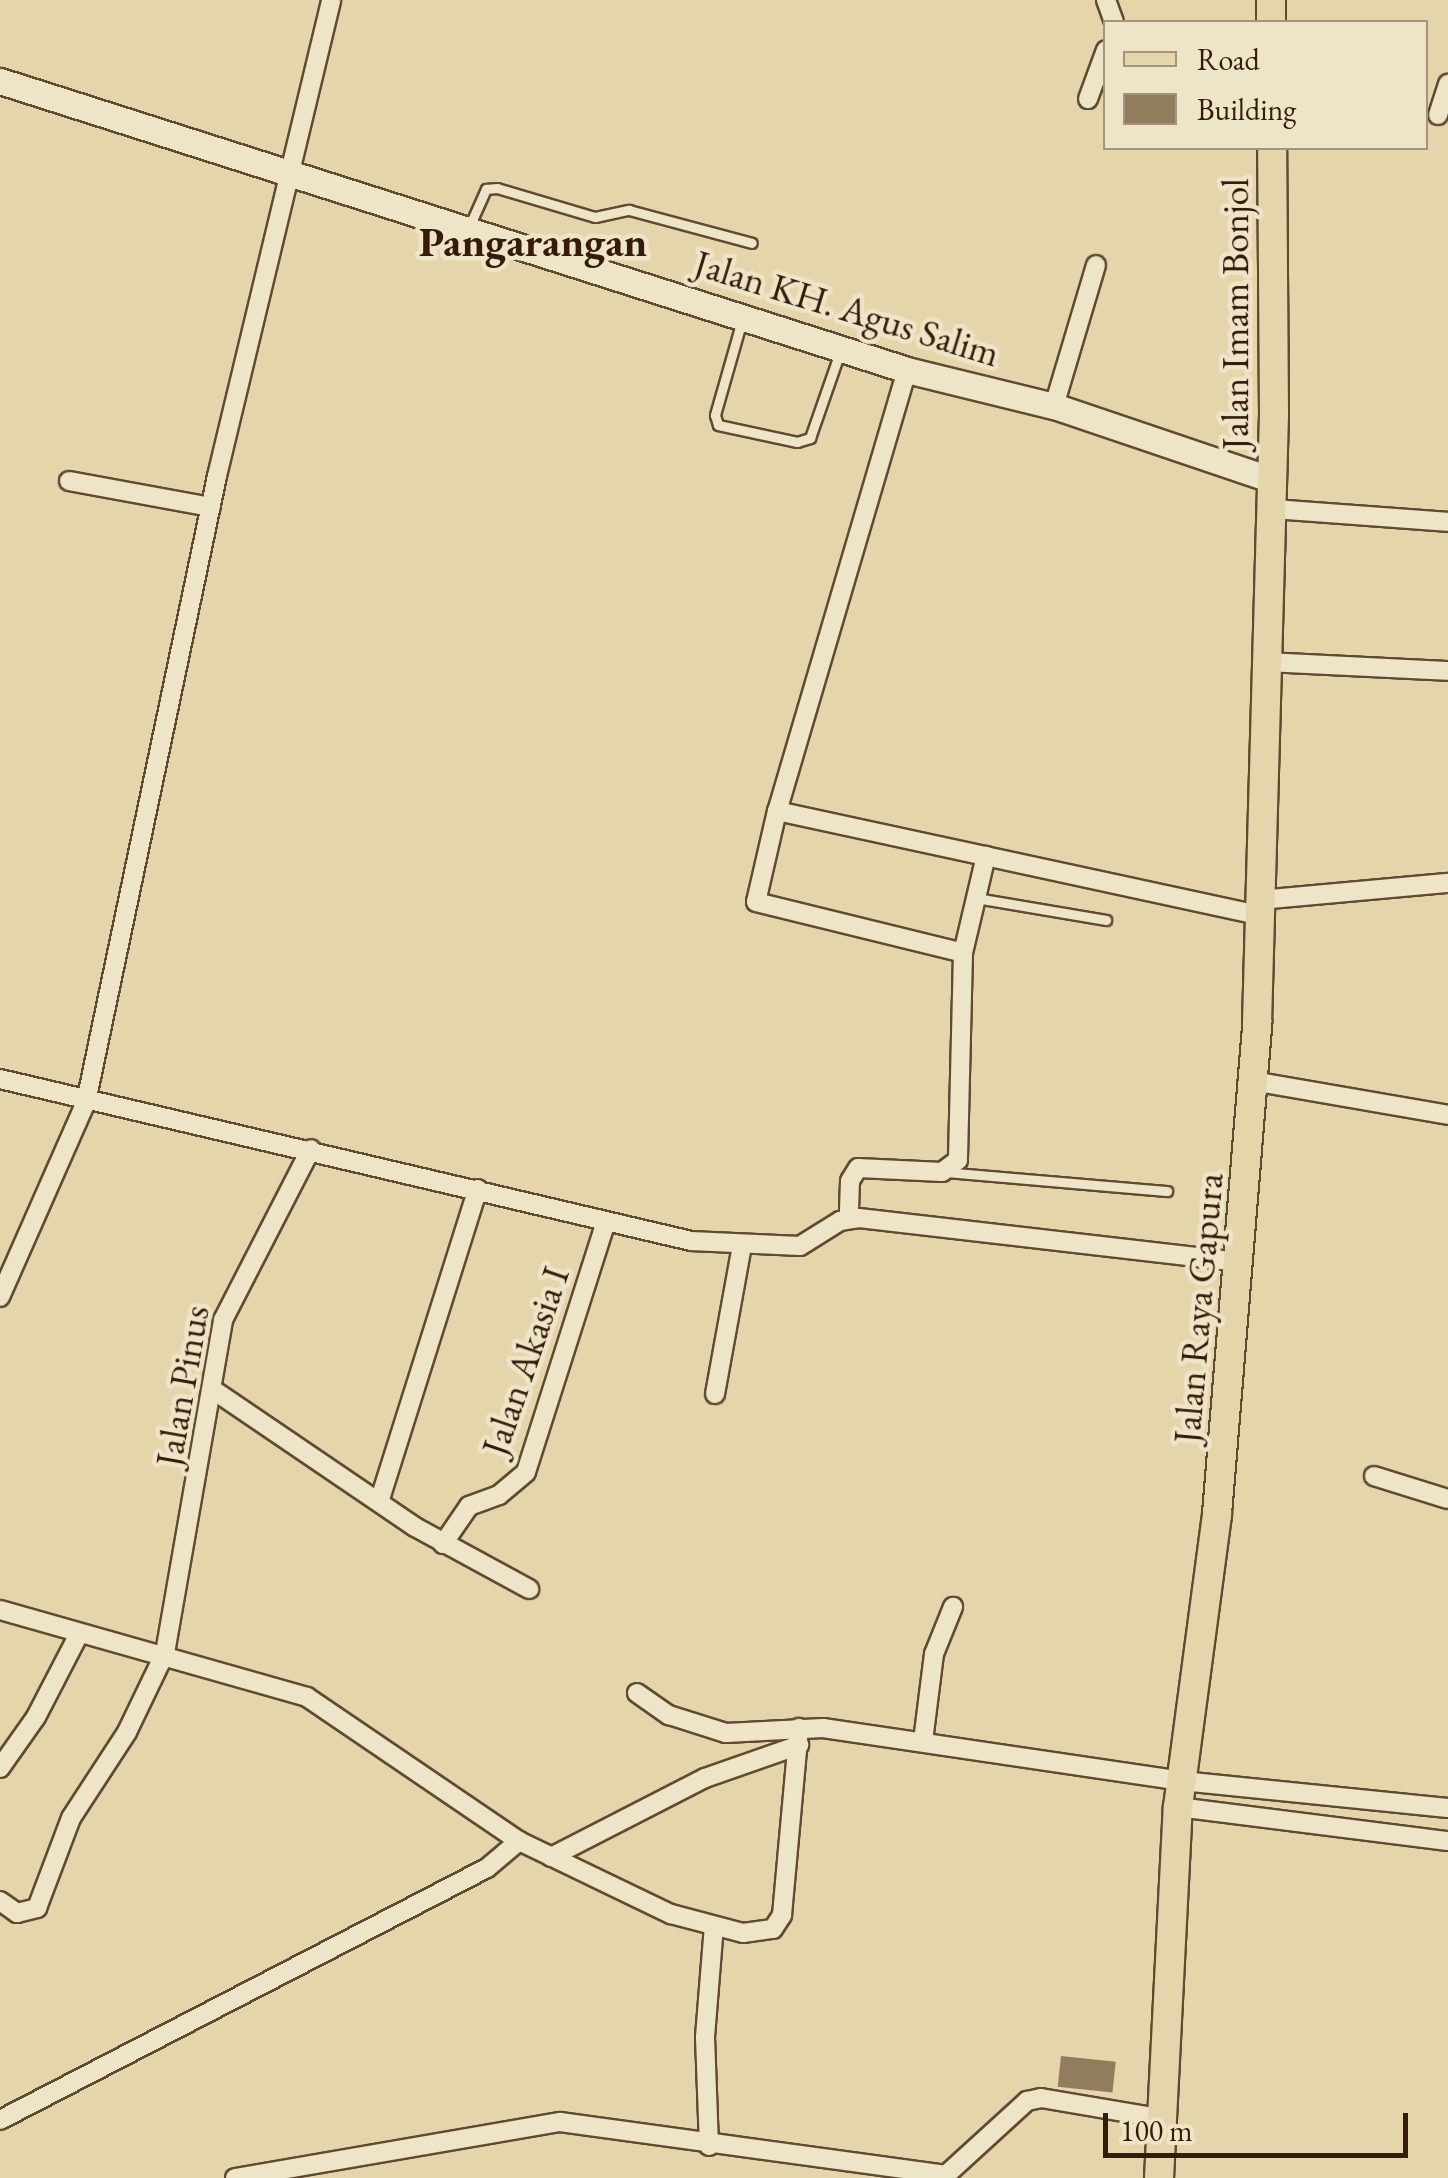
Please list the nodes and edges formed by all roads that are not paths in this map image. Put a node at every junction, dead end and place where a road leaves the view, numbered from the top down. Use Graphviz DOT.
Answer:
graph roads {
  1 [pos="330,0"];
  2 [pos="1103,58"];
  3 [pos="0,81"];
  4 [pos="1448,84"];
  5 [pos="1088,99"];
  6 [pos="1438,115"];
  7 [pos="1272,150"];
  8 [pos="289,172"];
  9 [pos="468,229"];
  10 [pos="752,243"];
  11 [pos="1096,265"];
  12 [pos="743,318"];
  13 [pos="841,349"];
  14 [pos="906,370"];
  15 [pos="1054,406"];
  16 [pos="1272,480"];
  17 [pos="69,481"];
  18 [pos="211,507"];
  19 [pos="1272,509"];
  20 [pos="1448,522"];
  21 [pos="1265,662"];
  22 [pos="1448,671"];
  23 [pos="777,811"];
  24 [pos="986,856"];
  25 [pos="1448,883"];
  26 [pos="976,898"];
  27 [pos="1259,907"];
  28 [pos="1106,920"];
  29 [pos="963,954"];
  30 [pos="0,1078"];
  31 [pos="1252,1081"];
  32 [pos="86,1102"];
  33 [pos="1448,1115"];
  34 [pos="311,1149"];
  35 [pos="942,1172"];
  36 [pos="478,1189"];
  37 [pos="1167,1191"];
  38 [pos="849,1219"];
  39 [pos="606,1222"];
  40 [pos="742,1245"];
  41 [pos="1242,1262"];
  42 [pos="0,1298"];
  43 [pos="212,1390"];
  44 [pos="715,1394"];
  45 [pos="1374,1476"];
  46 [pos="1448,1498"];
  47 [pos="380,1499"];
  48 [pos="443,1544"];
  49 [pos="530,1589"];
  50 [pos="953,1607"];
  51 [pos="0,1610"];
  52 [pos="78,1636"];
  53 [pos="165,1653"];
  54 [pos="638,1693"];
  55 [pos="799,1736"];
  56 [pos="923,1741"];
  57 [pos="0,1768"];
  58 [pos="1180,1794"];
  59 [pos="1448,1808"];
  60 [pos="1448,1841"];
  61 [pos="524,1844"];
  62 [pos="549,1856"];
  63 [pos="0,1900"];
  64 [pos="714,1926"];
  65 [pos="0,2120"];
  66 [pos="1159,2129"];
  67 [pos="709,2146"];
  68 [pos="847,2170"];
  69 [pos="235,2178"];
  70 [pos="1158,2178"];
  1 -- 8 [label="street"];
  2 -- 5 [label="street"];
  3 -- 8 [label="main road, Jalan KH. Agus Salim"];
  4 -- 6 [label="street"];
  7 -- 16 [label="main road, Jalan Imam Bonjol"];
  8 -- 9 [label="main road, Jalan KH. Agus Salim"];
  8 -- 18 [label="street"];
  9 -- 10 [label="lane"];
  9 -- 12 [label="main road, Jalan KH. Agus Salim"];
  11 -- 15 [label="street"];
  12 -- 13 [label="main road, Jalan KH. Agus Salim"];
  12 -- 13 [label="lane"];
  13 -- 14 [label="main road, Jalan KH. Agus Salim"];
  14 -- 15 [label="main road, Jalan KH. Agus Salim"];
  14 -- 23 [label="street"];
  15 -- 16 [label="main road, Jalan KH. Agus Salim"];
  16 -- 19 [label="main road, Jalan Raya Gapura"];
  17 -- 18 [label="street"];
  18 -- 32 [label="street"];
  19 -- 20 [label="street"];
  19 -- 21 [label="main road, Jalan Raya Gapura"];
  21 -- 22 [label="street"];
  21 -- 27 [label="main road, Jalan Raya Gapura"];
  23 -- 24 [label="street"];
  23 -- 29 [label="street"];
  24 -- 26 [label="street"];
  24 -- 27 [label="street"];
  25 -- 27 [label="street"];
  26 -- 28 [label="lane"];
  26 -- 29 [label="street"];
  27 -- 31 [label="main road, Jalan Raya Gapura"];
  29 -- 35 [label="street"];
  30 -- 32 [label="street"];
  31 -- 33 [label="street"];
  31 -- 41 [label="main road, Jalan Raya Gapura"];
  32 -- 34 [label="street"];
  32 -- 42 [label="street"];
  34 -- 36 [label="street"];
  34 -- 43 [label="street, Jalan Pinus"];
  35 -- 37 [label="lane"];
  35 -- 38 [label="street"];
  36 -- 39 [label="street"];
  36 -- 47 [label="street"];
  38 -- 40 [label="street"];
  38 -- 41 [label="street"];
  39 -- 40 [label="street"];
  39 -- 48 [label="street, Jalan Akasia I"];
  40 -- 44 [label="street"];
  41 -- 58 [label="main road, Jalan Raya Gapura"];
  43 -- 47 [label="street"];
  43 -- 53 [label="street, Jalan Pinus"];
  45 -- 46 [label="street"];
  47 -- 48 [label="street"];
  48 -- 49 [label="street"];
  50 -- 56 [label="street"];
  51 -- 52 [label="street"];
  52 -- 53 [label="street"];
  52 -- 57 [label="street"];
  53 -- 61 [label="street"];
  53 -- 63 [label="street, Jalan Pinus"];
  54 -- 55 [label="street"];
  55 -- 56 [label="street"];
  55 -- 62 [label="street"];
  55 -- 64 [label="street"];
  56 -- 58 [label="street"];
  58 -- 59 [label="street"];
  58 -- 60 [label="street"];
  58 -- 66 [label="main road, Jalan Raya Gapura"];
  61 -- 62 [label="street"];
  61 -- 65 [label="street"];
  62 -- 64 [label="street"];
  64 -- 67 [label="street"];
  66 -- 68 [label="street"];
  66 -- 70 [label="main road, Jalan Raya Gapura"];
  67 -- 68 [label="street"];
  67 -- 69 [label="street"];
}
